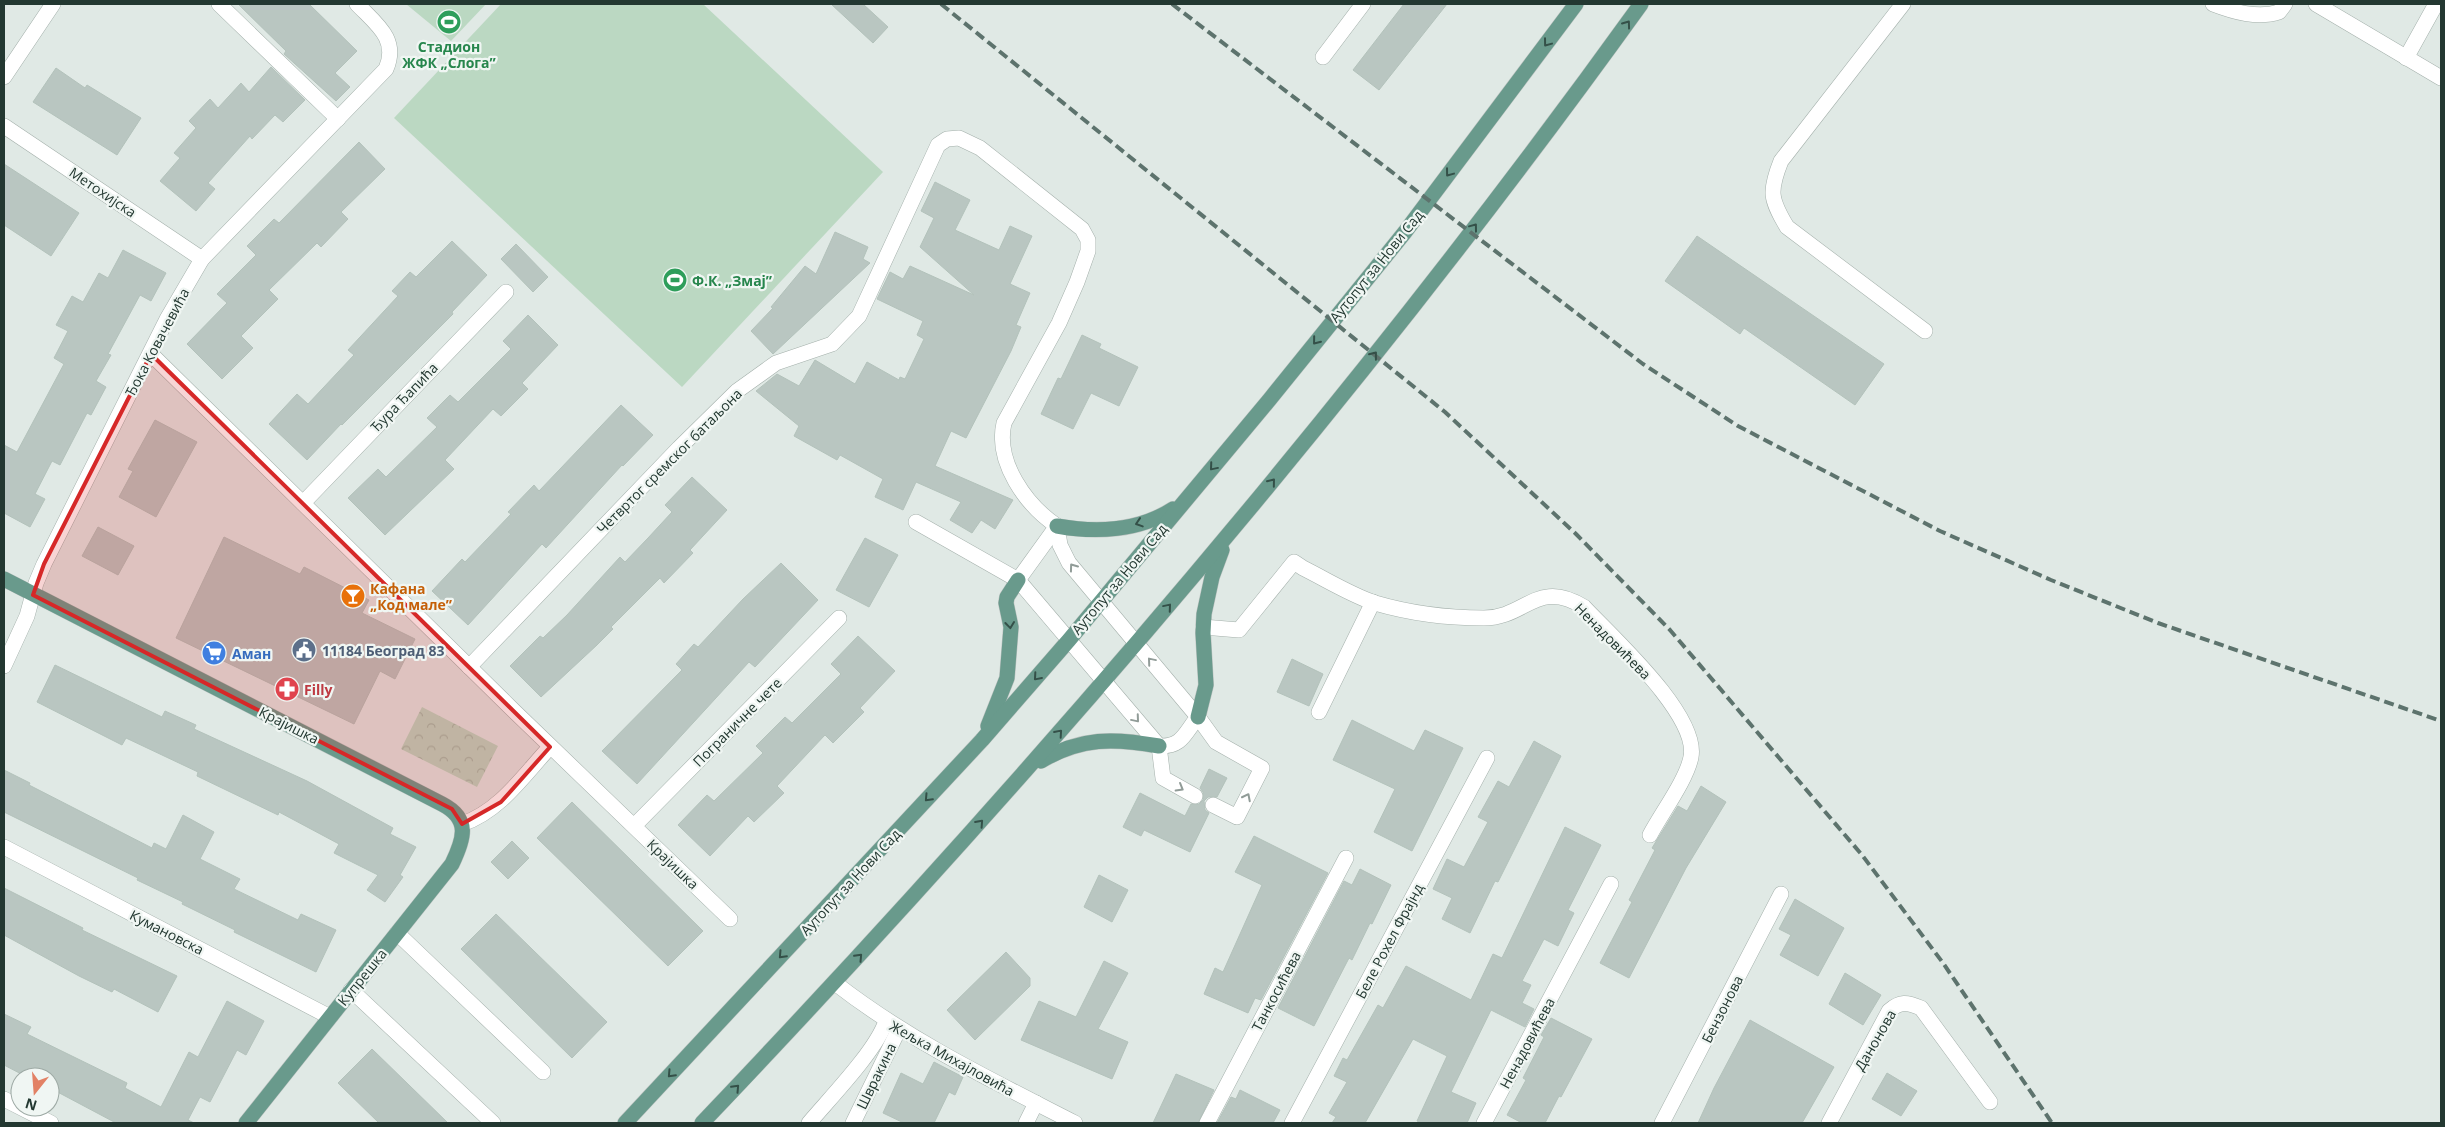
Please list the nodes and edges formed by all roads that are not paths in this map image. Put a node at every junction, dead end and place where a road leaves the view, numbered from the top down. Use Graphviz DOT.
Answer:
graph roads {
  1 [pos="53,4"];
  2 [pos="219,4"];
  3 [pos="357,4"];
  4 [pos="1363,4"];
  5 [pos="1576,4"];
  6 [pos="1641,4"];
  7 [pos="1903,4"];
  8 [pos="2213,4"];
  9 [pos="2285,4"];
  10 [pos="2316,4"];
  11 [pos="2436,4"];
  12 [pos="1323,57"];
  13 [pos="2406,58"];
  14 [pos="4,77"];
  15 [pos="2441,78"];
  16 [pos="338,119"];
  17 [pos="4,126"];
  18 [pos="202,259"];
  19 [pos="506,292"];
  20 [pos="1925,331"];
  21 [pos="151,354"];
  22 [pos="303,503"];
  23 [pos="1183,503"];
  24 [pos="916,522"];
  25 [pos="1057,526"];
  26 [pos="1226,539"];
  27 [pos="4,579"];
  28 [pos="1018,580"];
  29 [pos="33,595"];
  30 [pos="1373,602"];
  31 [pos="1100,603"];
  32 [pos="839,618"];
  33 [pos="1203,628"];
  34 [pos="1069,640"];
  35 [pos="1137,644"];
  36 [pos="4,666"];
  37 [pos="469,667"];
  38 [pos="1105,681"];
  39 [pos="1320,712"];
  40 [pos="1198,717"];
  41 [pos="982,740"];
  42 [pos="1159,746"];
  43 [pos="550,747"];
  44 [pos="1487,758"];
  45 [pos="1028,770"];
  46 [pos="1195,796"];
  47 [pos="1213,805"];
  48 [pos="462,824"];
  49 [pos="634,826"];
  50 [pos="1650,835"];
  51 [pos="4,847"];
  52 [pos="1346,858"];
  53 [pos="1612,884"];
  54 [pos="1781,894"];
  55 [pos="730,919"];
  56 [pos="397,933"];
  57 [pos="835,983"];
  58 [pos="352,990"];
  59 [pos="330,1017"];
  60 [pos="886,1021"];
  61 [pos="899,1029"];
  62 [pos="542,1072"];
  63 [pos="4,1099"];
  64 [pos="1990,1102"];
  65 [pos="1036,1103"];
  66 [pos="51,1123"];
  67 [pos="246,1123"];
  68 [pos="493,1123"];
  69 [pos="625,1123"];
  70 [pos="702,1123"];
  71 [pos="809,1123"];
  72 [pos="852,1123"];
  73 [pos="1026,1123"];
  74 [pos="1075,1123"];
  75 [pos="1207,1123"];
  76 [pos="1292,1123"];
  77 [pos="1484,1123"];
  78 [pos="1662,1123"];
  79 [pos="1829,1123"];
  1 -- 14 [label="street"];
  2 -- 16 [label="street"];
  3 -- 16 [label="street, Ђока Ковачевића"];
  4 -- 12 [label="street"];
  5 -- 23 [label="main road, Аутопут за Нови Сад, one-way"];
  26 -- 6 [label="main road, one-way"];
  7 -- 20 [label="street"];
  8 -- 9 [label="street"];
  10 -- 13 [label="street"];
  11 -- 13 [label="street"];
  13 -- 15 [label="street"];
  16 -- 18 [label="street, Ђока Ковачевића"];
  17 -- 18 [label="street, Метохијска"];
  18 -- 21 [label="street, Ђока Ковачевића"];
  19 -- 22 [label="street, Ђура Ђапића"];
  21 -- 22 [label="street, Крајишка"];
  21 -- 29 [label="street, Ђока Ковачевића"];
  22 -- 37 [label="street, Крајишка"];
  23 -- 25 [label="main road, one-way"];
  23 -- 31 [label="main road, Аутопут за Нови Сад"];
  24 -- 28 [label="street"];
  25 -- 28 [label="street"];
  31 -- 25 [label="street, one-way"];
  25 -- 37 [label="street, Четвртог сремског батаљона"];
  26 -- 33 [label="main road"];
  35 -- 26 [label="main road, one-way"];
  27 -- 29 [label="main road, Крајишка"];
  28 -- 34 [label="street"];
  28 -- 41 [label="main road, one-way"];
  29 -- 36 [label="street, Ђока Ковачевића"];
  29 -- 48 [label="main road, Крајишка"];
  30 -- 33 [label="street, Ненадовићева"];
  30 -- 39 [label="street"];
  30 -- 50 [label="street, Ненадовићева"];
  31 -- 34 [label="main road, Аутопут за Нови Сад"];
  31 -- 35 [label="street"];
  32 -- 49 [label="street, Пограничне чете"];
  33 -- 40 [label="main road"];
  34 -- 38 [label="street"];
  34 -- 41 [label="main road, Аутопут за Нови Сад, one-way"];
  35 -- 38 [label="main road"];
  40 -- 35 [label="street, one-way"];
  37 -- 43 [label="street, Крајишка"];
  38 -- 42 [label="street, one-way"];
  45 -- 38 [label="main road, one-way"];
  40 -- 42 [label="street"];
  47 -- 40 [label="street, one-way"];
  41 -- 69 [label="main road, Аутопут за Нови Сад, one-way"];
  42 -- 45 [label="main road"];
  42 -- 46 [label="street, one-way"];
  43 -- 48 [label="street"];
  43 -- 49 [label="street, Крајишка"];
  44 -- 76 [label="street, Беле Рохел Фрајнд"];
  57 -- 45 [label="main road, one-way"];
  48 -- 56 [label="main road, Купрешка"];
  49 -- 55 [label="street, Крајишка"];
  51 -- 59 [label="street, Кумановска"];
  52 -- 75 [label="street, Танкосићева"];
  53 -- 77 [label="street, Ненадовићева"];
  54 -- 78 [label="street, Бензонова"];
  56 -- 58 [label="main road, Купрешка"];
  56 -- 62 [label="street"];
  57 -- 60 [label="street, Жељка Михајловића"];
  70 -- 57 [label="main road, one-way"];
  58 -- 59 [label="main road, Купрешка"];
  58 -- 68 [label="street"];
  59 -- 67 [label="main road, Купрешка"];
  60 -- 61 [label="street, Жељка Михајловића"];
  60 -- 71 [label="street"];
  61 -- 65 [label="street, Жељка Михајловића"];
  61 -- 72 [label="street, Швракина"];
  63 -- 66 [label="street"];
  64 -- 79 [label="street, Данонова"];
  65 -- 73 [label="street"];
  65 -- 74 [label="street, Жељка Михајловића"];
}
